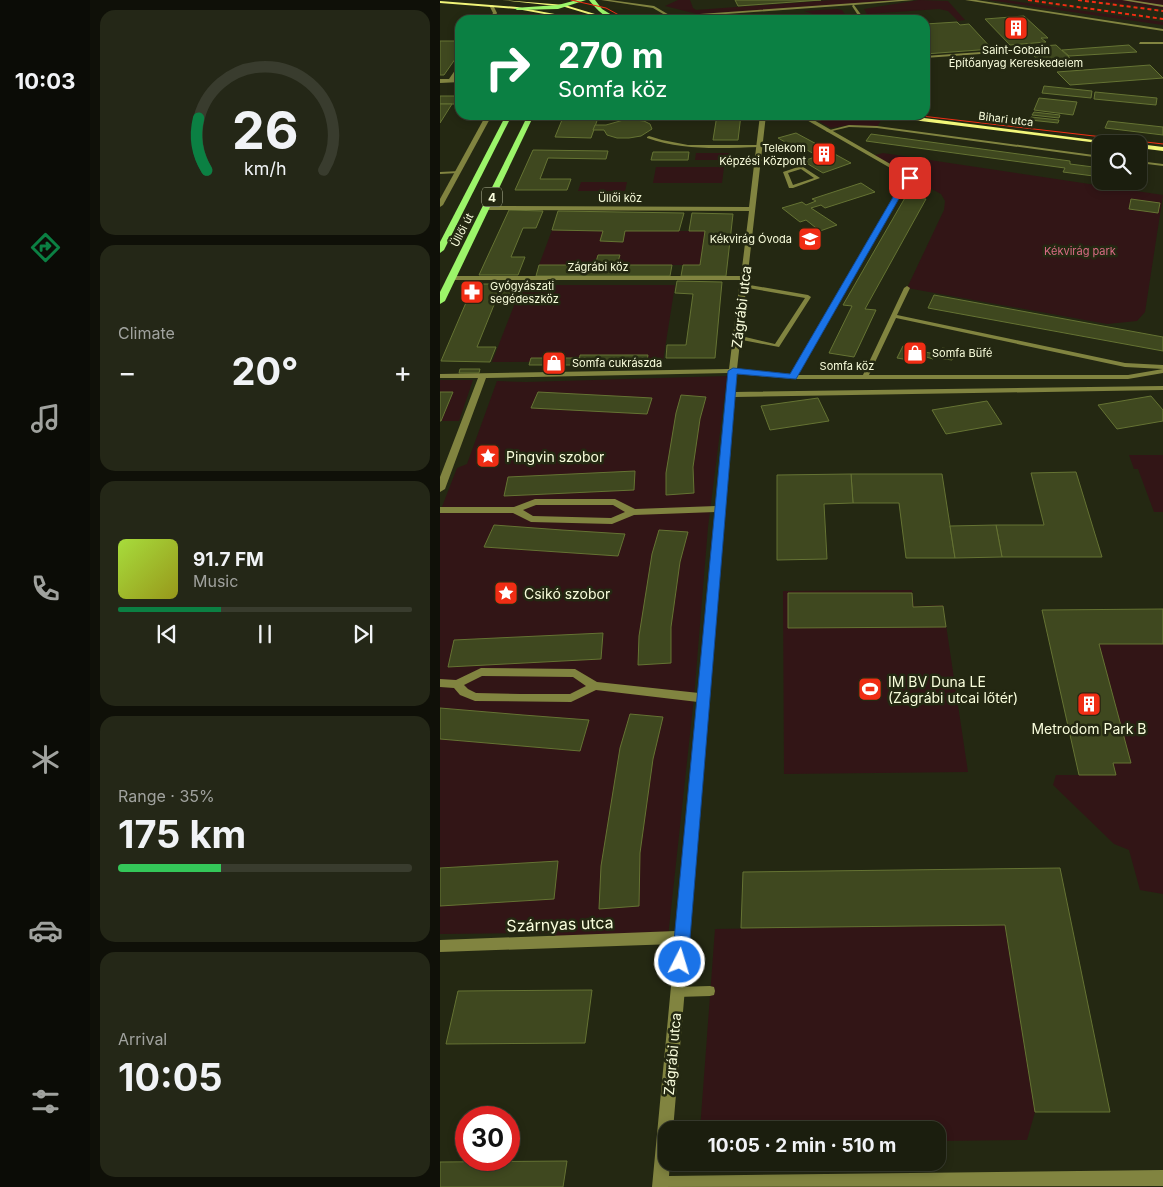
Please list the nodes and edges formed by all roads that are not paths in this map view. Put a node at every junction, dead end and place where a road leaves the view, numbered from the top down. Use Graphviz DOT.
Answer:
graph roads {
  1 [pos="446,0"];
  2 [pos="494,0"];
  3 [pos="551,0"];
  4 [pos="584,0"];
  5 [pos="592,0"];
  6 [pos="603,0"];
  7 [pos="912,0"];
  8 [pos="967,0"];
  9 [pos="1124,0"];
  10 [pos="440,1"];
  11 [pos="531,2"];
  12 [pos="566,3"];
  13 [pos="492,6"];
  14 [pos="854,6"];
  15 [pos="1163,6"];
  16 [pos="517,8"];
  17 [pos="582,10"];
  18 [pos="750,12"];
  19 [pos="494,15"];
  20 [pos="546,15"];
  21 [pos="560,15"];
  22 [pos="579,15"];
  23 [pos="598,15"];
  24 [pos="608,15"];
  25 [pos="667,15"];
  26 [pos="702,15"];
  27 [pos="752,15"];
  28 [pos="860,15"];
  29 [pos="1163,30"];
  30 [pos="1140,43"];
  31 [pos="1163,43"];
  32 [pos="994,52"];
  33 [pos="930,57"];
  34 [pos="455,73"];
  35 [pos="440,80"];
  36 [pos="451,80"];
  37 [pos="455,80"];
  38 [pos="486,120"];
  39 [pos="506,120"];
  40 [pos="529,120"];
  41 [pos="763,120"];
  42 [pos="809,120"];
  43 [pos="928,120"];
  44 [pos="828,131"];
  45 [pos="649,137"];
  46 [pos="1092,140"];
  47 [pos="760,146"];
  48 [pos="1147,147"];
  49 [pos="1163,149"];
  50 [pos="1092,156"];
  51 [pos="758,160"];
  52 [pos="1147,163"];
  53 [pos="1163,164"];
  54 [pos="801,168"];
  55 [pos="440,172"];
  56 [pos="458,172"];
  57 [pos="440,205"];
  58 [pos="486,208"];
  59 [pos="753,208"];
  60 [pos="440,250"];
  61 [pos="451,278"];
  62 [pos="744,282"];
  63 [pos="907,288"];
  64 [pos="440,301"];
  65 [pos="893,316"];
  66 [pos="737,337"];
  67 [pos="1163,369"];
  68 [pos="733,371"];
  69 [pos="440,376"];
  70 [pos="483,376"];
  71 [pos="793,377"];
  72 [pos="865,377"];
  73 [pos="1162,390"];
  74 [pos="731,395"];
  75 [pos="440,489"];
  76 [pos="440,510"];
  77 [pos="515,510"];
  78 [pos="720,510"];
  79 [pos="633,512"];
  80 [pos="440,684"];
  81 [pos="457,684"];
  82 [pos="595,686"];
  83 [pos="703,698"];
  84 [pos="682,937"];
  85 [pos="440,946"];
  86 [pos="677,992"];
  87 [pos="710,992"];
  88 [pos="1163,1178"];
  89 [pos="660,1185"];
  90 [pos="745,1185"];
  1 -- 10 [label="street"];
  2 -- 11 [label="street"];
  3 -- 11 [label="main road"];
  4 -- 12 [label="main road"];
  4 -- 17 [label="main road"];
  5 -- 24 [label="main road"];
  6 -- 25 [label="lane"];
  7 -- 14 [label="lane"];
  8 -- 29 [label="street"];
  9 -- 15 [label="lane"];
  10 -- 13 [label="street"];
  11 -- 12 [label="street"];
  12 -- 16 [label="main road"];
  12 -- 17 [label="street"];
  12 -- 21 [label="main road"];
  13 -- 16 [label="street"];
  13 -- 19 [label="street"];
  14 -- 18 [label="lane"];
  14 -- 28 [label="lane"];
  16 -- 20 [label="street"];
  17 -- 22 [label="main road"];
  17 -- 23 [label="street"];
  18 -- 26 [label="lane"];
  18 -- 27 [label="lane"];
  30 -- 31 [label="lane"];
  32 -- 33 [label="lane"];
  34 -- 36 [label="street"];
  35 -- 36 [label="street"];
  36 -- 37 [label="street"];
  38 -- 56 [label="street"];
  39 -- 60 [label="main road, Üllői út / 4"];
  40 -- 58 [label="main road, Üllői út / 4"];
  41 -- 47 [label="street, Zágrábi utca"];
  42 -- 44 [label="street"];
  43 -- 46 [label="street, Bihari utca"];
  44 -- 50 [label="lane"];
  44 -- 71 [label="street"];
  45 -- 47 [label="lane"];
  47 -- 51 [label="street, Zágrábi utca"];
  48 -- 49 [label="street"];
  51 -- 54 [label="lane"];
  51 -- 59 [label="street, Zágrábi utca"];
  52 -- 53 [label="lane"];
  54 -- 54 [label="lane"];
  55 -- 56 [label="lane"];
  56 -- 57 [label="street"];
  58 -- 59 [label="street, Üllői köz"];
  58 -- 61 [label="main road, Üllői út / 4"];
  59 -- 62 [label="street, Zágrábi utca"];
  61 -- 62 [label="street, Zágrábi köz"];
  61 -- 64 [label="main road, Üllői út / 4"];
  62 -- 66 [label="street, Zágrábi utca"];
  62 -- 66 [label="lane"];
  63 -- 65 [label="lane"];
  65 -- 67 [label="lane"];
  65 -- 72 [label="lane"];
  66 -- 68 [label="street, Zágrábi utca"];
  67 -- 72 [label="street, Somfa köz"];
  68 -- 70 [label="street, Somfa köz"];
  68 -- 71 [label="street, Somfa köz"];
  68 -- 74 [label="street, Zágrábi utca"];
  69 -- 70 [label="street, Somfa köz"];
  70 -- 75 [label="street"];
  71 -- 72 [label="street, Somfa köz"];
  73 -- 74 [label="street, Somfa köz"];
  74 -- 78 [label="street, Zágrábi utca"];
  76 -- 77 [label="street"];
  77 -- 79 [label="street"];
  77 -- 79 [label="street"];
  78 -- 79 [label="street"];
  78 -- 83 [label="street, Zágrábi utca"];
  80 -- 81 [label="street"];
  81 -- 82 [label="street"];
  81 -- 82 [label="street"];
  82 -- 83 [label="street"];
  83 -- 84 [label="street, Zágrábi utca"];
  84 -- 85 [label="street, Szárnyas utca"];
  84 -- 86 [label="street, Zágrábi utca"];
  86 -- 87 [label="lane"];
  86 -- 89 [label="street, Zágrábi utca"];
  88 -- 90 [label="street"];
  89 -- 90 [label="street"];
}
